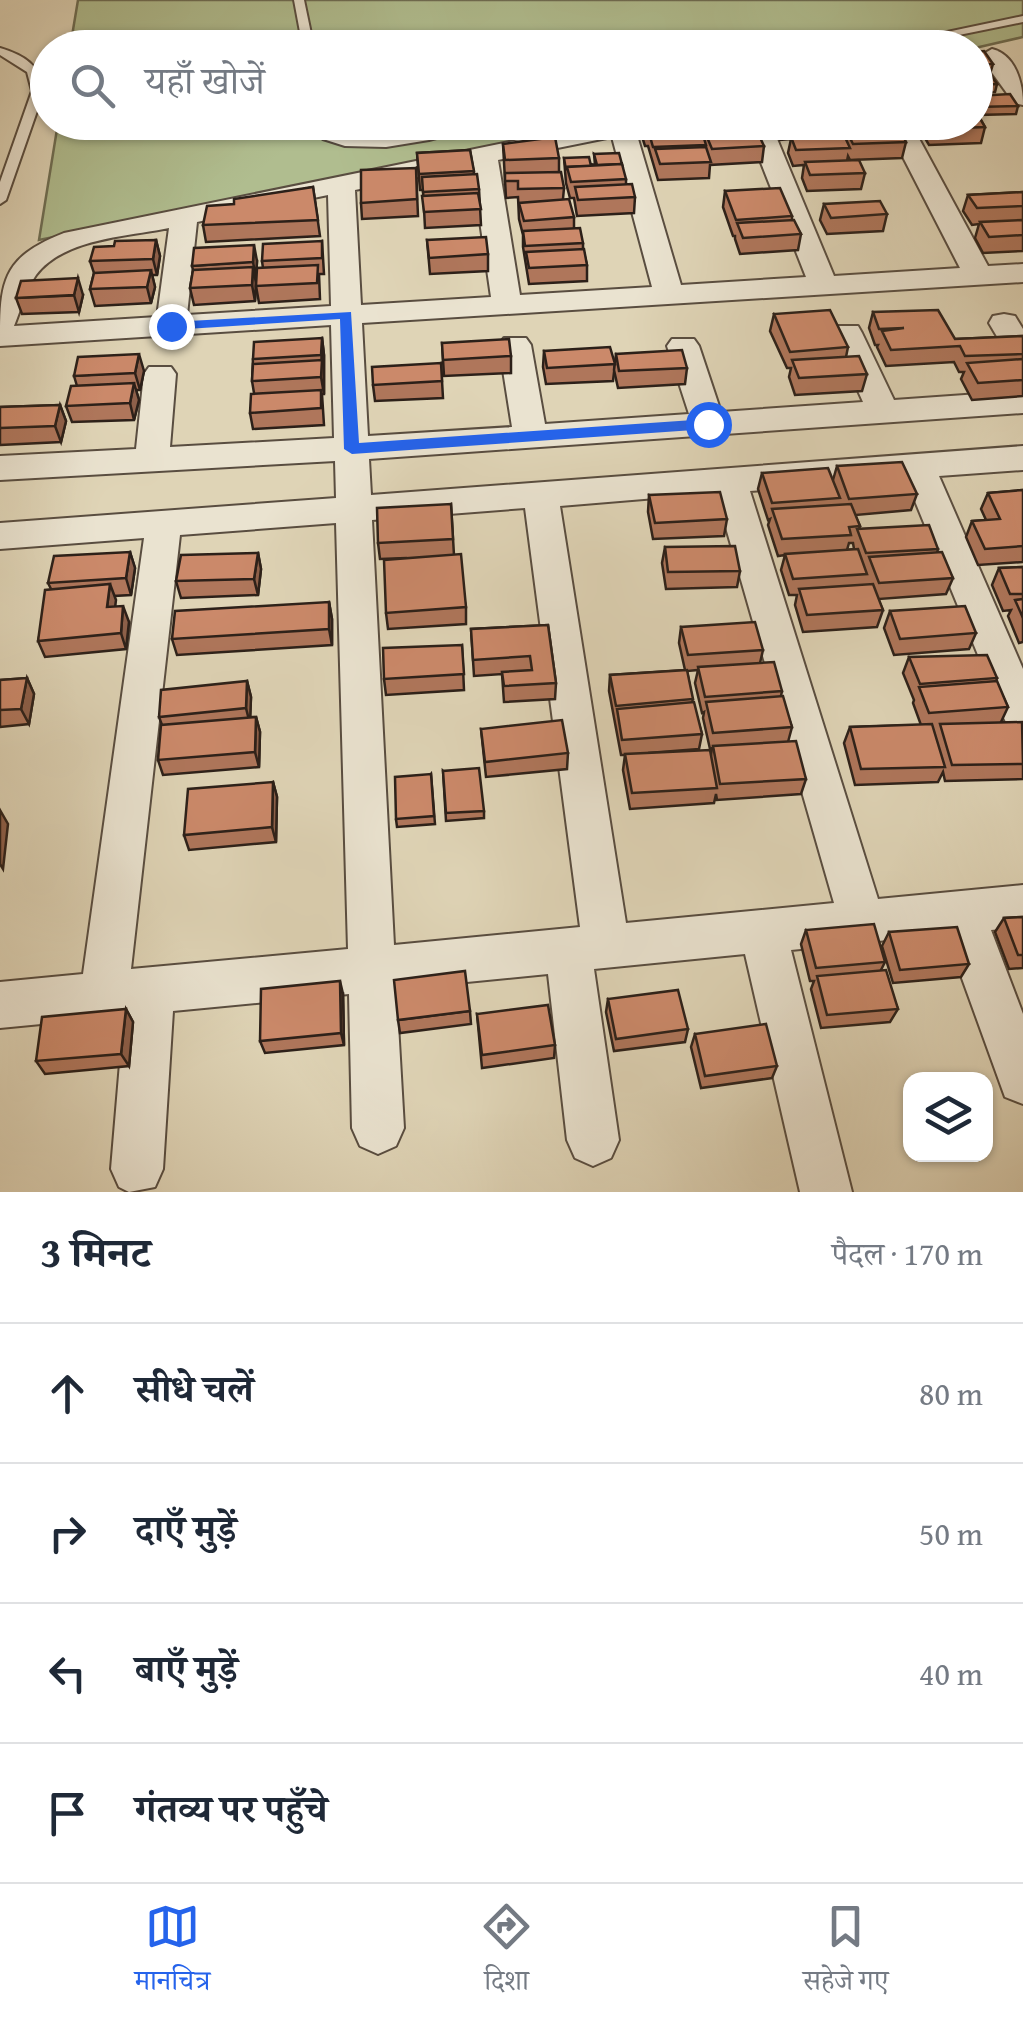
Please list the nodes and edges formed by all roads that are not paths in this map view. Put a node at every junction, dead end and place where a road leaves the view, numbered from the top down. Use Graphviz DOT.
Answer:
graph roads {
  1 [pos="299,0"];
  2 [pos="1023,19"];
  3 [pos="305,30"];
  4 [pos="967,30"];
  5 [pos="1023,49"];
  6 [pos="0,51"];
  7 [pos="993,56"];
  8 [pos="30,66"];
  9 [pos="993,67"];
  10 [pos="1023,98"];
  11 [pos="30,114"];
  12 [pos="337,140"];
  13 [pos="401,140"];
  14 [pos="559,140"];
  15 [pos="637,140"];
  16 [pos="764,140"];
  17 [pos="907,140"];
  18 [pos="484,155"];
  19 [pos="341,183"];
  20 [pos="0,200"];
  21 [pos="184,218"];
  22 [pos="1023,273"];
  23 [pos="979,276"];
  24 [pos="824,286"];
  25 [pos="669,296"];
  26 [pos="507,306"];
  27 [pos="347,314"];
  28 [pos="1004,323"];
  29 [pos="0,324"];
  30 [pos="171,326"];
  31 [pos="848,333"];
  32 [pos="0,336"];
  33 [pos="515,344"];
  34 [pos="682,346"];
  35 [pos="1023,355"];
  36 [pos="160,374"];
  37 [pos="1023,402"];
  38 [pos="883,412"];
  39 [pos="708,424"];
  40 [pos="530,436"];
  41 [pos="352,449"];
  42 [pos="1023,458"];
  43 [pos="152,460"];
  44 [pos="918,465"];
  45 [pos="0,468"];
  46 [pos="729,480"];
  47 [pos="541,494"];
  48 [pos="356,509"];
  49 [pos="164,524"];
  50 [pos="0,536"];
  51 [pos="1023,716"];
  52 [pos="1023,906"];
  53 [pos="961,912"];
  54 [pos="862,921"];
  55 [pos="763,932"];
  56 [pos="588,948"];
  57 [pos="373,966"];
  58 [pos="127,994"];
  59 [pos="0,1005"];
  60 [pos="1023,1079"];
  61 [pos="378,1128"];
  62 [pos="593,1140"];
  63 [pos="137,1169"];
  64 [pos="826,1192"];
  1 -- 3 [label="lane"];
  2 -- 4 [label="lane"];
  5 -- 7 [label="street"];
  6 -- 8 [label="lane"];
  9 -- 10 [label="street"];
  11 -- 20 [label="lane"];
  12 -- 13 [label="lane"];
  14 -- 18 [label="street"];
  15 -- 25 [label="street"];
  16 -- 24 [label="street"];
  17 -- 23 [label="street"];
  18 -- 19 [label="street"];
  18 -- 26 [label="street"];
  19 -- 21 [label="street"];
  19 -- 27 [label="street"];
  21 -- 29 [label="street"];
  21 -- 30 [label="street"];
  22 -- 23 [label="street"];
  23 -- 24 [label="street"];
  24 -- 25 [label="street"];
  25 -- 26 [label="street"];
  26 -- 27 [label="street"];
  27 -- 30 [label="street"];
  27 -- 41 [label="street"];
  28 -- 35 [label="street"];
  30 -- 32 [label="street"];
  31 -- 38 [label="street"];
  33 -- 40 [label="street"];
  34 -- 39 [label="street"];
  36 -- 43 [label="street"];
  37 -- 38 [label="street"];
  38 -- 39 [label="street"];
  39 -- 40 [label="street"];
  40 -- 41 [label="street"];
  41 -- 43 [label="street"];
  41 -- 48 [label="street"];
  42 -- 44 [label="street"];
  43 -- 45 [label="street"];
  44 -- 46 [label="street"];
  44 -- 51 [label="street"];
  46 -- 47 [label="street"];
  46 -- 54 [label="street"];
  47 -- 48 [label="street"];
  47 -- 56 [label="street"];
  48 -- 49 [label="street"];
  48 -- 57 [label="street"];
  49 -- 50 [label="street"];
  49 -- 58 [label="street"];
  52 -- 53 [label="street"];
  53 -- 54 [label="street"];
  53 -- 60 [label="street"];
  54 -- 55 [label="street"];
  55 -- 56 [label="street"];
  55 -- 64 [label="street"];
  56 -- 57 [label="street"];
  56 -- 62 [label="street"];
  57 -- 58 [label="street"];
  57 -- 61 [label="street"];
  58 -- 59 [label="street"];
  58 -- 63 [label="street"];
}
